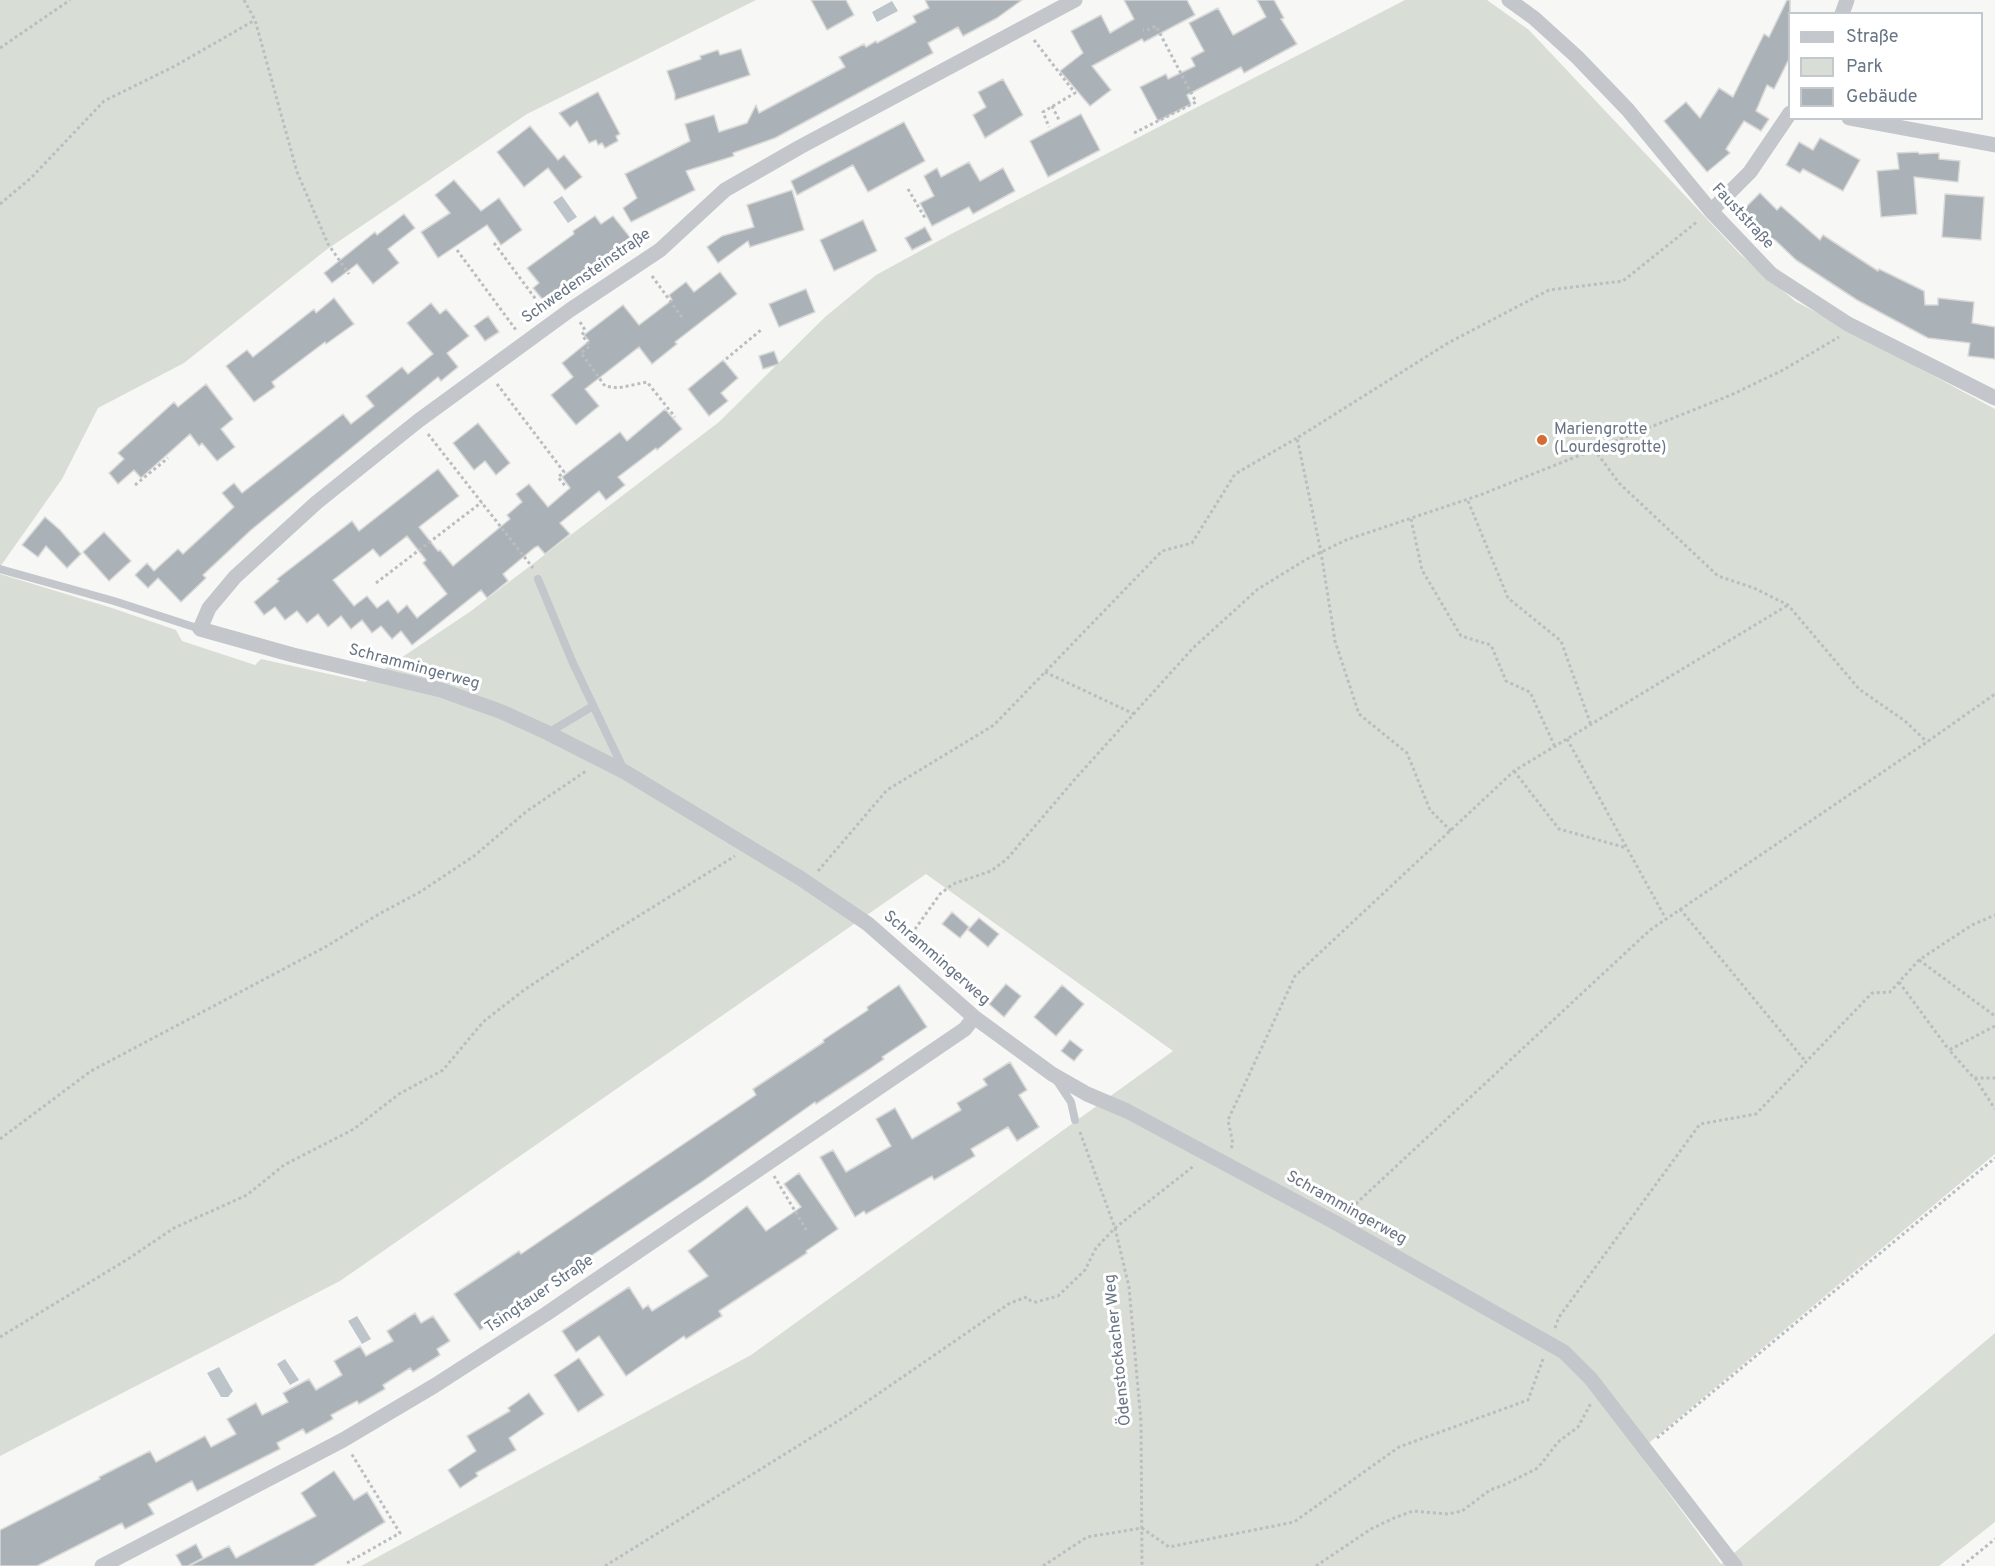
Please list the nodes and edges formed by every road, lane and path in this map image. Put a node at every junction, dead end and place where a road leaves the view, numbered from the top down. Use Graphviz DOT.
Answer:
graph roads {
  1 [pos="70,0"];
  2 [pos="244,0"];
  3 [pos="1075,0"];
  4 [pos="1509,0"];
  5 [pos="255,20"];
  6 [pos="1024,27"];
  7 [pos="1143,30"];
  8 [pos="0,48"];
  9 [pos="1053,106"];
  10 [pos="1788,116"];
  11 [pos="1860,120"];
  12 [pos="1060,122"];
  13 [pos="1049,127"];
  14 [pos="1134,133"];
  15 [pos="1995,146"];
  16 [pos="908,189"];
  17 [pos="0,204"];
  18 [pos="1711,211"];
  19 [pos="925,218"];
  20 [pos="494,243"];
  21 [pos="457,250"];
  22 [pos="349,274"];
  23 [pos="652,276"];
  24 [pos="540,305"];
  25 [pos="684,320"];
  26 [pos="1848,324"];
  27 [pos="761,330"];
  28 [pos="518,332"];
  29 [pos="583,332"];
  30 [pos="726,359"];
  31 [pos="502,390"];
  32 [pos="1995,398"];
  33 [pos="675,417"];
  34 [pos="418,421"];
  35 [pos="1297,438"];
  36 [pos="1594,449"];
  37 [pos="168,458"];
  38 [pos="135,485"];
  39 [pos="567,487"];
  40 [pos="1468,500"];
  41 [pos="482,502"];
  42 [pos="1411,519"];
  43 [pos="1321,552"];
  44 [pos="0,569"];
  45 [pos="538,579"];
  46 [pos="376,583"];
  47 [pos="1788,605"];
  48 [pos="200,629"];
  49 [pos="1045,672"];
  50 [pos="1995,694"];
  51 [pos="593,706"];
  52 [pos="1134,714"];
  53 [pos="1591,725"];
  54 [pos="548,733"];
  55 [pos="1567,739"];
  56 [pos="1927,742"];
  57 [pos="1555,747"];
  58 [pos="602,760"];
  59 [pos="1514,771"];
  60 [pos="625,772"];
  61 [pos="1451,831"];
  62 [pos="749,848"];
  63 [pos="1627,848"];
  64 [pos="808,883"];
  65 [pos="1680,909"];
  66 [pos="1995,915"];
  67 [pos="1666,919"];
  68 [pos="901,951"];
  69 [pos="1919,960"];
  70 [pos="1899,982"];
  71 [pos="1995,1016"];
  72 [pos="974,1017"];
  73 [pos="1995,1026"];
  74 [pos="1949,1050"];
  75 [pos="1806,1062"];
  76 [pos="1052,1074"];
  77 [pos="1974,1078"];
  78 [pos="1995,1078"];
  79 [pos="1087,1094"];
  80 [pos="1071,1102"];
  81 [pos="1995,1109"];
  82 [pos="1075,1119"];
  83 [pos="0,1139"];
  84 [pos="1214,1158"];
  85 [pos="1995,1158"];
  86 [pos="780,1186"];
  87 [pos="1336,1223"];
  88 [pos="1115,1228"];
  89 [pos="807,1231"];
  90 [pos="0,1337"];
  91 [pos="1549,1343"];
  92 [pos="1597,1386"];
  93 [pos="343,1440"];
  94 [pos="1645,1449"];
  95 [pos="1142,1528"];
  96 [pos="1995,1539"];
  97 [pos="347,1563"];
  98 [pos="102,1566"];
  99 [pos="605,1566"];
  100 [pos="1043,1566"];
  101 [pos="1142,1566"];
  102 [pos="1316,1566"];
  103 [pos="1735,1566"];
  104 [pos="1962,1566"];
  1 -- 8 [label="path"];
  2 -- 5 [label="path"];
  3 -- 6 [label="street, Schwedensteinstraße"];
  4 -- 18 [label="street, Fauststraße"];
  5 -- 17 [label="path"];
  5 -- 22 [label="path"];
  6 -- 9 [label="path"];
  6 -- 34 [label="street, Schwedensteinstraße"];
  7 -- 14 [label="path"];
  9 -- 12 [label="path"];
  9 -- 13 [label="path"];
  10 -- 18 [label="street"];
  11 -- 15 [label="street"];
  16 -- 19 [label="path"];
  18 -- 26 [label="street, Fauststraße"];
  18 -- 35 [label="path"];
  20 -- 24 [label="path"];
  21 -- 28 [label="path"];
  23 -- 25 [label="path"];
  26 -- 32 [label="street, Fauststraße"];
  26 -- 36 [label="path"];
  27 -- 30 [label="path"];
  29 -- 33 [label="path"];
  31 -- 39 [label="path"];
  34 -- 41 [label="path"];
  34 -- 48 [label="street, Schwedensteinstraße"];
  35 -- 43 [label="path"];
  35 -- 49 [label="path"];
  36 -- 40 [label="path"];
  36 -- 47 [label="path"];
  37 -- 38 [label="path"];
  40 -- 42 [label="path"];
  40 -- 53 [label="path"];
  41 -- 45 [label="path"];
  41 -- 46 [label="path"];
  42 -- 43 [label="path"];
  42 -- 57 [label="path"];
  43 -- 52 [label="path"];
  43 -- 61 [label="path"];
  44 -- 48 [label="lane, Schrammingerweg"];
  45 -- 51 [label="lane"];
  47 -- 53 [label="path"];
  47 -- 56 [label="path"];
  48 -- 54 [label="street, Schrammingerweg"];
  49 -- 52 [label="path"];
  49 -- 64 [label="path"];
  50 -- 56 [label="path"];
  51 -- 54 [label="lane"];
  51 -- 60 [label="lane"];
  52 -- 68 [label="path"];
  53 -- 55 [label="path"];
  54 -- 58 [label="street, Schrammingerweg"];
  55 -- 57 [label="path"];
  55 -- 63 [label="path"];
  56 -- 65 [label="path"];
  57 -- 59 [label="path"];
  58 -- 60 [label="street, Schrammingerweg"];
  58 -- 83 [label="path"];
  59 -- 61 [label="path"];
  59 -- 63 [label="path"];
  60 -- 62 [label="street, Schrammingerweg"];
  61 -- 84 [label="path"];
  62 -- 64 [label="street, Schrammingerweg"];
  62 -- 90 [label="path"];
  63 -- 67 [label="path"];
  64 -- 68 [label="street, Schrammingerweg"];
  65 -- 67 [label="path"];
  65 -- 75 [label="path"];
  66 -- 69 [label="path"];
  67 -- 87 [label="path"];
  68 -- 72 [label="street, Schrammingerweg"];
  69 -- 70 [label="path"];
  69 -- 71 [label="path"];
  70 -- 74 [label="path"];
  70 -- 75 [label="path"];
  72 -- 76 [label="street, Schrammingerweg"];
  72 -- 93 [label="street, Tsingtauer Straße"];
  73 -- 74 [label="path"];
  74 -- 77 [label="path"];
  75 -- 91 [label="path"];
  76 -- 79 [label="street, Schrammingerweg"];
  76 -- 80 [label="lane"];
  77 -- 78 [label="path"];
  77 -- 81 [label="path"];
  79 -- 80 [label="lane"];
  79 -- 84 [label="street, Schrammingerweg"];
  80 -- 82 [label="lane"];
  82 -- 88 [label="path, Ödenstockacher Weg"];
  84 -- 87 [label="street, Schrammingerweg"];
  84 -- 88 [label="path"];
  85 -- 94 [label="path"];
  86 -- 89 [label="path"];
  87 -- 91 [label="street, Schrammingerweg"];
  88 -- 95 [label="path, Ödenstockacher Weg"];
  88 -- 99 [label="path"];
  91 -- 92 [label="street, Schrammingerweg"];
  91 -- 95 [label="path"];
  92 -- 94 [label="street, Schrammingerweg"];
  92 -- 102 [label="path"];
  93 -- 97 [label="path"];
  93 -- 98 [label="street, Tsingtauer Straße"];
  94 -- 103 [label="street, Schrammingerweg"];
  95 -- 100 [label="path"];
  95 -- 101 [label="path, Ödenstockacher Weg"];
  96 -- 104 [label="path"];
}
